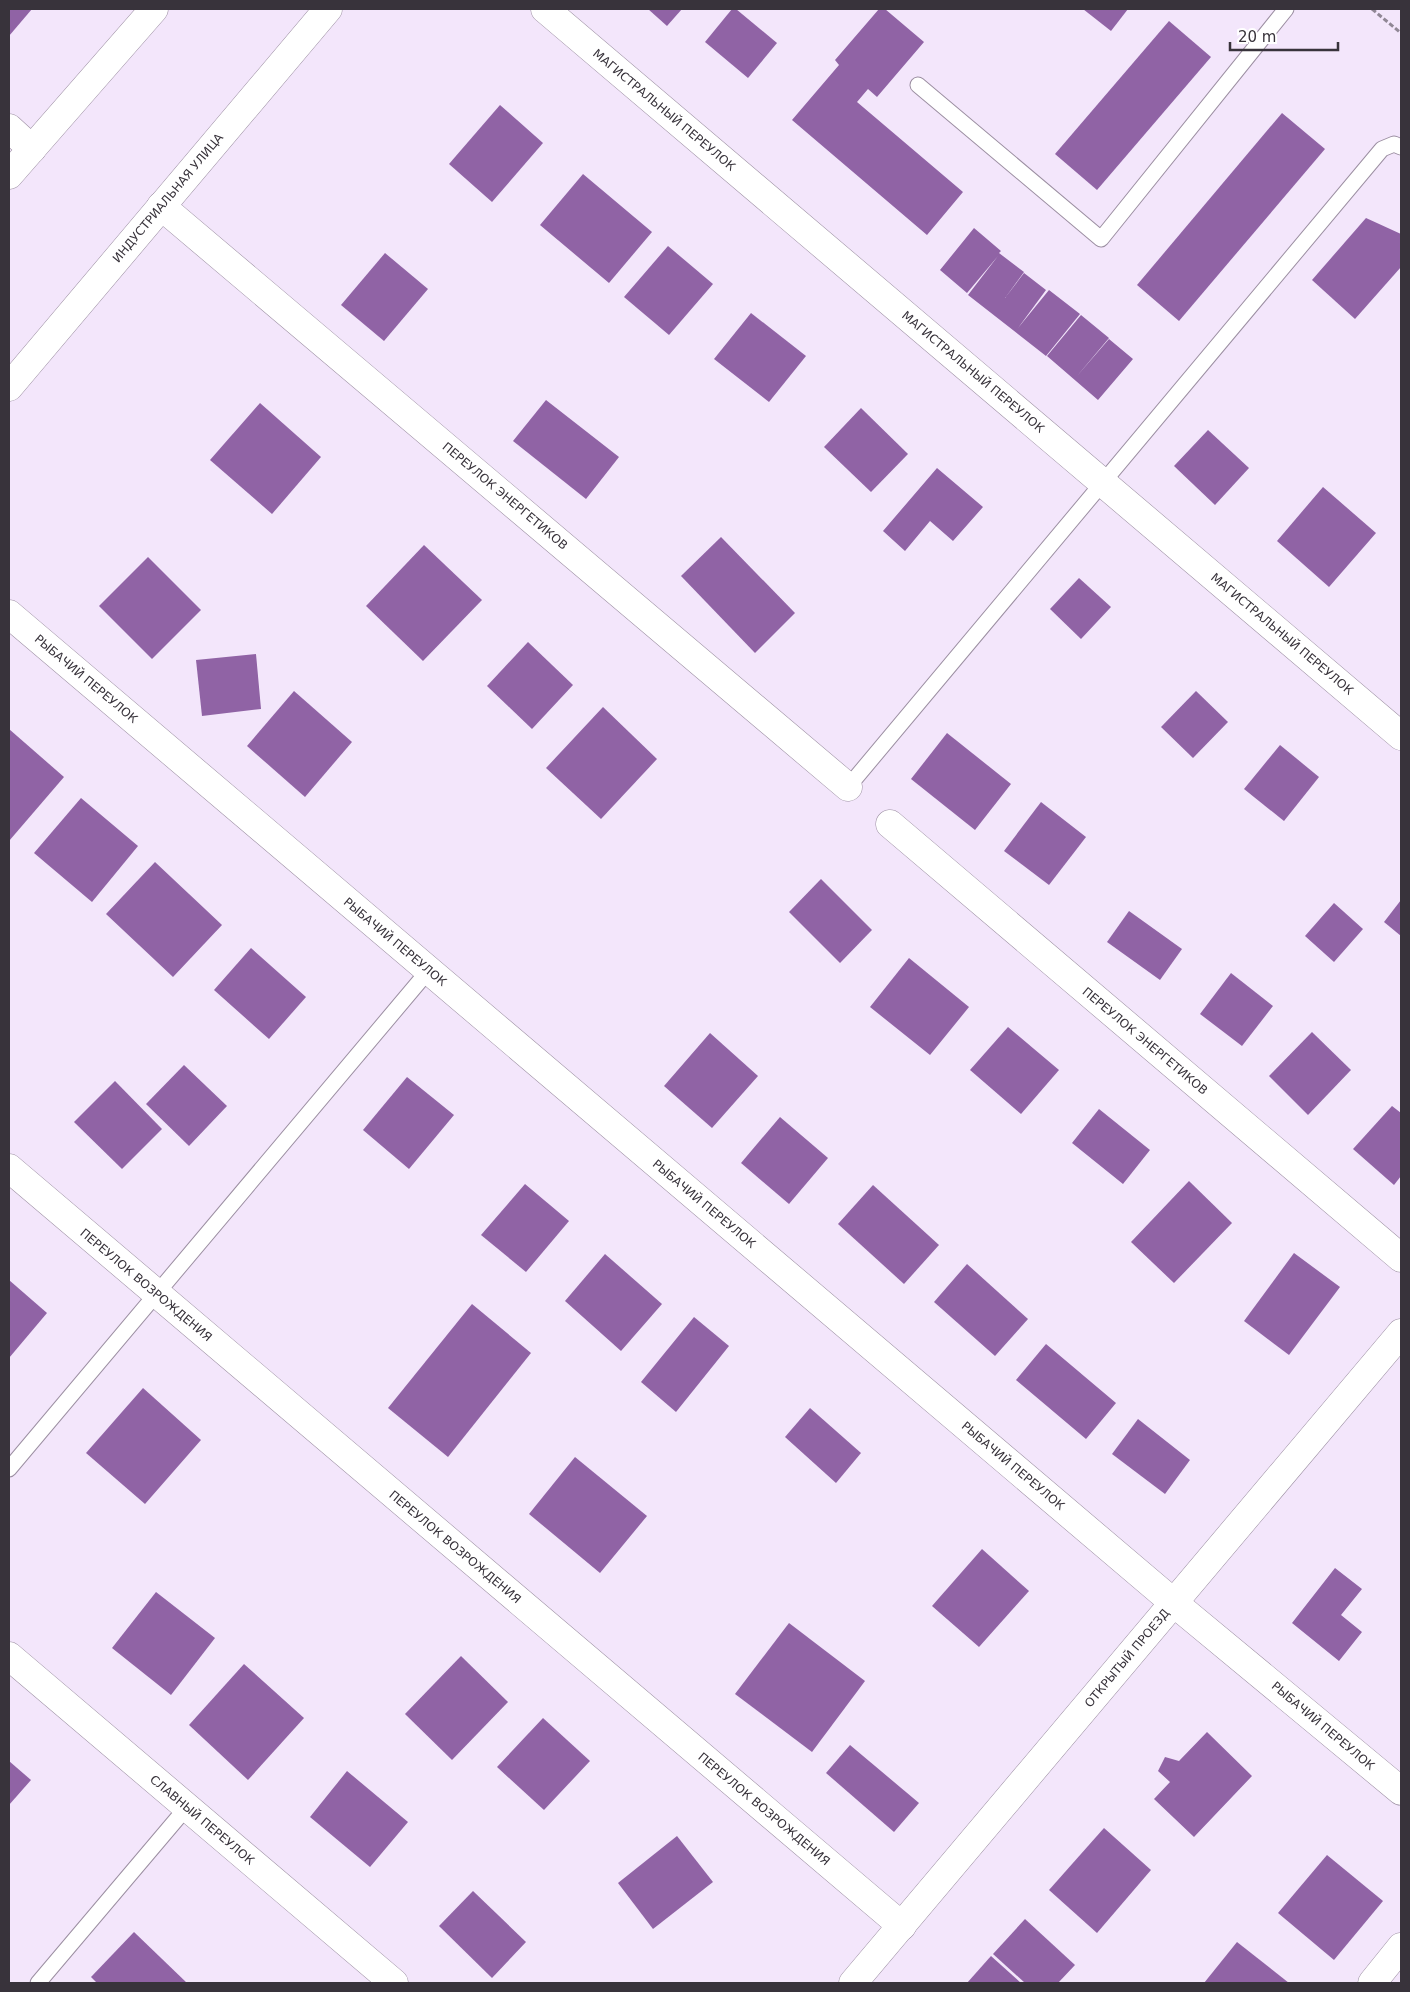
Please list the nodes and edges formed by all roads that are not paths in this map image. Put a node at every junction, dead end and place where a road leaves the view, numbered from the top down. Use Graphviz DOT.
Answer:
graph roads {
  1 [pos="154,9"];
  2 [pos="328,9"];
  3 [pos="545,9"];
  4 [pos="1286,9"];
  5 [pos="918,84"];
  6 [pos="9,128"];
  7 [pos="1401,146"];
  8 [pos="32,149"];
  9 [pos="9,175"];
  10 [pos="161,206"];
  11 [pos="9,387"];
  12 [pos="1102,482"];
  13 [pos="9,614"];
  14 [pos="1401,736"];
  15 [pos="848,787"];
  16 [pos="890,824"];
  17 [pos="429,970"];
  18 [pos="9,1168"];
  19 [pos="1401,1258"];
  20 [pos="156,1294"];
  21 [pos="1401,1333"];
  22 [pos="9,1469"];
  23 [pos="1174,1603"];
  24 [pos="9,1656"];
  25 [pos="1401,1791"];
  26 [pos="187,1807"];
  27 [pos="902,1926"];
  28 [pos="1401,1947"];
  29 [pos="38,1983"];
  30 [pos="394,1983"];
  31 [pos="853,1983"];
  32 [pos="1372,1983"];
  1 -- 8 [label="street"];
  2 -- 10 [label="street, ИНДУСТРИАЛЬНАЯ УЛИЦА"];
  3 -- 12 [label="street, МАГИСТРАЛЬНЫЙ ПЕРЕУЛОК"];
  4 -- 5 [label="lane"];
  6 -- 8 [label="street"];
  7 -- 12 [label="lane"];
  8 -- 9 [label="street"];
  10 -- 11 [label="street, ИНДУСТРИАЛЬНАЯ УЛИЦА"];
  10 -- 15 [label="street, ПЕРЕУЛОК ЭНЕРГЕТИКОВ"];
  12 -- 14 [label="street, МАГИСТРАЛЬНЫЙ ПЕРЕУЛОК"];
  12 -- 15 [label="lane"];
  13 -- 17 [label="street, РЫБАЧИЙ ПЕРЕУЛОК"];
  16 -- 19 [label="street, ПЕРЕУЛОК ЭНЕРГЕТИКОВ"];
  17 -- 20 [label="lane"];
  17 -- 23 [label="street, РЫБАЧИЙ ПЕРЕУЛОК"];
  18 -- 20 [label="street, ПЕРЕУЛОК ВОЗРОЖДЕНИЯ"];
  20 -- 22 [label="lane"];
  20 -- 27 [label="street, ПЕРЕУЛОК ВОЗРОЖДЕНИЯ"];
  21 -- 23 [label="street, ОТКРЫТЫЙ ПРОЕЗД"];
  23 -- 25 [label="street, РЫБАЧИЙ ПЕРЕУЛОК"];
  23 -- 27 [label="street, ОТКРЫТЫЙ ПРОЕЗД"];
  24 -- 26 [label="street, СЛАВНЫЙ ПЕРЕУЛОК"];
  26 -- 29 [label="lane"];
  26 -- 30 [label="street, СЛАВНЫЙ ПЕРЕУЛОК"];
  27 -- 31 [label="street, ОТКРЫТЫЙ ПРОЕЗД"];
  28 -- 32 [label="street"];
}
